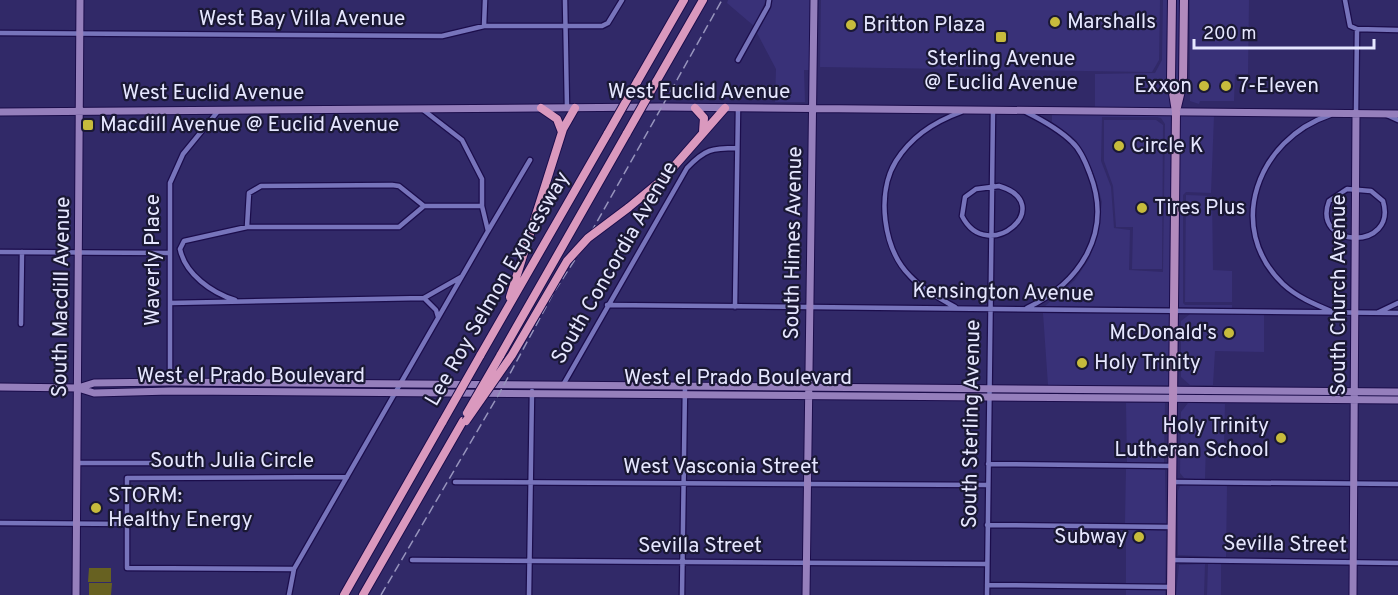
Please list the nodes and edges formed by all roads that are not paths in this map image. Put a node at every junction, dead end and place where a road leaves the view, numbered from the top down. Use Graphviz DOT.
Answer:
graph roads {
  1 [pos="80,0"];
  2 [pos="485,0"];
  3 [pos="566,0"];
  4 [pos="622,0"];
  5 [pos="684,0"];
  6 [pos="703,0"];
  7 [pos="769,0"];
  8 [pos="814,0"];
  9 [pos="1172,0"];
  10 [pos="1184,0"];
  11 [pos="1345,0"];
  12 [pos="484,26"];
  13 [pos="566,26"];
  14 [pos="1357,29"];
  15 [pos="1398,30"];
  16 [pos="0,33"];
  17 [pos="80,33"];
  18 [pos="738,60"];
  19 [pos="420,108"];
  20 [pos="541,108"];
  21 [pos="571,108"];
  22 [pos="695,108"];
  23 [pos="725,108"];
  24 [pos="738,108"];
  25 [pos="221,109"];
  26 [pos="813,109"];
  27 [pos="80,110"];
  28 [pos="966,110"];
  29 [pos="993,110"];
  30 [pos="1023,111"];
  31 [pos="0,112"];
  32 [pos="1176,112"];
  33 [pos="1339,113"];
  34 [pos="1356,113"];
  35 [pos="1383,113"];
  36 [pos="1398,114"];
  37 [pos="1398,120"];
  38 [pos="562,132"];
  39 [pos="703,133"];
  40 [pos="737,148"];
  41 [pos="530,160"];
  42 [pos="992,186"];
  43 [pos="1356,189"];
  44 [pos="424,206"];
  45 [pos="482,206"];
  46 [pos="247,227"];
  47 [pos="488,231"];
  48 [pos="991,235"];
  49 [pos="1355,237"];
  50 [pos="180,249"];
  51 [pos="170,250"];
  52 [pos="0,252"];
  53 [pos="22,252"];
  54 [pos="79,252"];
  55 [pos="464,276"];
  56 [pos="424,298"];
  57 [pos="241,302"];
  58 [pos="170,303"];
  59 [pos="1398,303"];
  60 [pos="608,305"];
  61 [pos="735,307"];
  62 [pos="809,307"];
  63 [pos="958,309"];
  64 [pos="990,309"];
  65 [pos="1024,309"];
  66 [pos="1175,311"];
  67 [pos="1337,313"];
  68 [pos="1355,313"];
  69 [pos="1377,313"];
  70 [pos="1398,313"];
  71 [pos="503,316"];
  72 [pos="439,318"];
  73 [pos="21,324"];
  74 [pos="170,382"];
  75 [pos="402,384"];
  76 [pos="531,385"];
  77 [pos="564,385"];
  78 [pos="0,387"];
  79 [pos="78,388"];
  80 [pos="285,388"];
  81 [pos="895,388"];
  82 [pos="988,388"];
  83 [pos="1058,388"];
  84 [pos="1173,389"];
  85 [pos="685,390"];
  86 [pos="171,391"];
  87 [pos="808,391"];
  88 [pos="1398,392"];
  89 [pos="397,393"];
  90 [pos="532,394"];
  91 [pos="561,394"];
  92 [pos="895,396"];
  93 [pos="1355,396"];
  94 [pos="988,398"];
  95 [pos="1058,398"];
  96 [pos="1173,400"];
  97 [pos="1398,400"];
  98 [pos="463,423"];
  99 [pos="157,463"];
  100 [pos="77,464"];
  101 [pos="988,464"];
  102 [pos="1172,466"];
  103 [pos="347,477"];
  104 [pos="455,482"];
  105 [pos="531,482"];
  106 [pos="1172,482"];
  107 [pos="684,483"];
  108 [pos="807,483"];
  109 [pos="1354,483"];
  110 [pos="1398,484"];
  111 [pos="988,485"];
  112 [pos="0,523"];
  113 [pos="77,523"];
  114 [pos="127,524"];
  115 [pos="987,525"];
  116 [pos="1171,527"];
  117 [pos="1171,560"];
  118 [pos="412,561"];
  119 [pos="530,561"];
  120 [pos="683,562"];
  121 [pos="1353,562"];
  122 [pos="806,563"];
  123 [pos="1398,563"];
  124 [pos="987,564"];
  125 [pos="294,569"];
  126 [pos="987,585"];
  127 [pos="1171,591"];
  128 [pos="76,595"];
  129 [pos="289,595"];
  130 [pos="344,595"];
  131 [pos="363,595"];
  132 [pos="529,595"];
  133 [pos="682,595"];
  134 [pos="806,595"];
  135 [pos="987,595"];
  136 [pos="1353,595"];
  1 -- 17 [label="street, South Macdill Avenue"];
  2 -- 12 [label="street"];
  3 -- 13 [label="street"];
  4 -- 13 [label="street, West Bay Villa Avenue"];
  5 -- 71 [label="highway, Lee Roy Selmon Expressway, bridge"];
  6 -- 98 [label="highway, Lee Roy Selmon Expressway, bridge"];
  7 -- 18 [label="street"];
  8 -- 26 [label="street, South Himes Avenue"];
  9 -- 32 [label="main road"];
  10 -- 32 [label="main road"];
  11 -- 14 [label="street, South Church Avenue"];
  12 -- 13 [label="street, West Bay Villa Avenue"];
  12 -- 17 [label="street, West Bay Villa Avenue"];
  13 -- 21 [label="street"];
  14 -- 15 [label="street"];
  14 -- 34 [label="street, South Church Avenue"];
  16 -- 17 [label="street, West Bay Villa Avenue"];
  17 -- 27 [label="street, South Macdill Avenue"];
  19 -- 20 [label="street, West Euclid Avenue"];
  19 -- 25 [label="street, West Euclid Avenue"];
  19 -- 45 [label="street"];
  20 -- 21 [label="street, West Euclid Avenue"];
  20 -- 38 [label="highway"];
  21 -- 22 [label="street, West Euclid Avenue"];
  21 -- 38 [label="highway"];
  22 -- 23 [label="street, West Euclid Avenue"];
  22 -- 39 [label="highway"];
  23 -- 24 [label="street, West Euclid Avenue"];
  23 -- 39 [label="highway"];
  24 -- 26 [label="street, West Euclid Avenue"];
  24 -- 40 [label="street"];
  25 -- 27 [label="street, West Euclid Avenue"];
  25 -- 51 [label="street, Waverly Place"];
  26 -- 28 [label="street, West Euclid Avenue"];
  26 -- 62 [label="street, South Himes Avenue"];
  27 -- 31 [label="street, West Euclid Avenue"];
  27 -- 54 [label="street, South Macdill Avenue"];
  28 -- 29 [label="street, West Euclid Avenue"];
  28 -- 63 [label="street"];
  29 -- 30 [label="street, West Euclid Avenue"];
  29 -- 42 [label="street, South Sterling Avenue"];
  30 -- 32 [label="street, West Euclid Avenue"];
  30 -- 65 [label="street"];
  32 -- 33 [label="street, West Euclid Avenue"];
  32 -- 66 [label="main road"];
  33 -- 34 [label="street, West Euclid Avenue"];
  33 -- 67 [label="street"];
  34 -- 35 [label="street, West Euclid Avenue"];
  34 -- 43 [label="street, South Church Avenue"];
  35 -- 36 [label="street, West Euclid Avenue"];
  35 -- 37 [label="street"];
  38 -- 71 [label="highway"];
  39 -- 98 [label="highway, bridge"];
  40 -- 60 [label="street, South Concordia Avenue"];
  40 -- 61 [label="street"];
  41 -- 47 [label="street"];
  42 -- 48 [label="street, South Sterling Avenue"];
  42 -- 48 [label="street"];
  42 -- 48 [label="street"];
  43 -- 49 [label="street, South Church Avenue"];
  43 -- 49 [label="street"];
  43 -- 49 [label="street"];
  44 -- 45 [label="street"];
  44 -- 46 [label="street"];
  44 -- 46 [label="street"];
  45 -- 47 [label="street"];
  46 -- 50 [label="street"];
  47 -- 55 [label="street"];
  48 -- 64 [label="street, South Sterling Avenue"];
  49 -- 68 [label="street, South Church Avenue"];
  50 -- 51 [label="street"];
  50 -- 57 [label="street"];
  51 -- 54 [label="street"];
  51 -- 58 [label="street, Waverly Place"];
  52 -- 53 [label="street"];
  53 -- 54 [label="street"];
  53 -- 73 [label="street"];
  54 -- 79 [label="street, South Macdill Avenue"];
  55 -- 56 [label="street"];
  55 -- 72 [label="street"];
  56 -- 57 [label="street"];
  56 -- 72 [label="street"];
  57 -- 58 [label="street"];
  58 -- 74 [label="street, Waverly Place"];
  59 -- 69 [label="street"];
  60 -- 61 [label="street, Kensington Avenue"];
  60 -- 77 [label="street, South Concordia Avenue"];
  61 -- 62 [label="street, Kensington Avenue"];
  62 -- 63 [label="street, Kensington Avenue"];
  62 -- 87 [label="street, South Himes Avenue"];
  63 -- 64 [label="street, Kensington Avenue"];
  64 -- 65 [label="street, Kensington Avenue"];
  64 -- 82 [label="street, South Sterling Avenue"];
  65 -- 66 [label="street, Kensington Avenue"];
  66 -- 67 [label="street, Kensington Avenue"];
  66 -- 84 [label="main road"];
  67 -- 68 [label="street, Kensington Avenue"];
  68 -- 69 [label="street, Kensington Avenue"];
  68 -- 93 [label="street, South Church Avenue"];
  69 -- 70 [label="street, Kensington Avenue"];
  71 -- 130 [label="highway, Lee Roy Selmon Expressway, bridge"];
  72 -- 75 [label="street"];
  74 -- 79 [label="street, West el Prado Boulevard"];
  74 -- 80 [label="street, West el Prado Boulevard"];
  74 -- 86 [label="street, Waverly Place"];
  75 -- 76 [label="street, West el Prado Boulevard"];
  75 -- 80 [label="street, West el Prado Boulevard"];
  75 -- 89 [label="street"];
  76 -- 77 [label="street, West el Prado Boulevard"];
  76 -- 90 [label="street"];
  77 -- 85 [label="street, West el Prado Boulevard"];
  77 -- 91 [label="street, South Concordia Avenue"];
  78 -- 79 [label="street, West el Prado Boulevard"];
  79 -- 86 [label="street, West el Prado Boulevard"];
  79 -- 100 [label="street, South Macdill Avenue"];
  80 -- 86 [label="street, West el Prado Boulevard"];
  80 -- 89 [label="street, West el Prado Boulevard"];
  81 -- 82 [label="street, West el Prado Boulevard"];
  81 -- 87 [label="street, West el Prado Boulevard"];
  81 -- 92 [label="street"];
  82 -- 83 [label="street, West el Prado Boulevard"];
  82 -- 94 [label="street, South Sterling Avenue"];
  83 -- 84 [label="street, West el Prado Boulevard"];
  83 -- 95 [label="street"];
  84 -- 93 [label="street, West el Prado Boulevard"];
  84 -- 96 [label="main road"];
  85 -- 87 [label="street, West el Prado Boulevard"];
  85 -- 91 [label="street, West el Prado Boulevard"];
  85 -- 107 [label="street"];
  87 -- 92 [label="street, West el Prado Boulevard"];
  87 -- 108 [label="street, South Himes Avenue"];
  88 -- 93 [label="street, West el Prado Boulevard"];
  89 -- 90 [label="street, West el Prado Boulevard"];
  89 -- 103 [label="street"];
  90 -- 91 [label="street, West el Prado Boulevard"];
  90 -- 105 [label="street"];
  92 -- 94 [label="street, West el Prado Boulevard"];
  93 -- 96 [label="street, West el Prado Boulevard"];
  93 -- 97 [label="street, West el Prado Boulevard"];
  93 -- 109 [label="street, South Church Avenue"];
  94 -- 95 [label="street, West el Prado Boulevard"];
  94 -- 101 [label="street, South Sterling Avenue"];
  95 -- 96 [label="street, West el Prado Boulevard"];
  96 -- 102 [label="main road"];
  98 -- 131 [label="highway, Lee Roy Selmon Expressway"];
  99 -- 100 [label="street"];
  100 -- 113 [label="street, South Macdill Avenue"];
  101 -- 102 [label="street"];
  101 -- 111 [label="street, South Sterling Avenue"];
  102 -- 106 [label="main road"];
  103 -- 114 [label="street, South Julia Circle"];
  103 -- 125 [label="street"];
  104 -- 105 [label="street, West Vasconia Street"];
  105 -- 107 [label="street, West Vasconia Street"];
  105 -- 119 [label="street"];
  106 -- 109 [label="street"];
  106 -- 116 [label="main road"];
  107 -- 108 [label="street, West Vasconia Street"];
  107 -- 120 [label="street"];
  108 -- 111 [label="street, West Vasconia Street"];
  108 -- 122 [label="street, South Himes Avenue"];
  109 -- 110 [label="street"];
  109 -- 121 [label="street, South Church Avenue"];
  111 -- 115 [label="street, South Sterling Avenue"];
  112 -- 113 [label="street"];
  113 -- 114 [label="street"];
  113 -- 128 [label="street, South Macdill Avenue"];
  114 -- 125 [label="street"];
  115 -- 116 [label="street"];
  115 -- 124 [label="street, South Sterling Avenue"];
  116 -- 117 [label="main road"];
  117 -- 121 [label="street, Sevilla Street"];
  117 -- 127 [label="main road"];
  118 -- 119 [label="street, Sevilla Street"];
  119 -- 120 [label="street, Sevilla Street"];
  119 -- 132 [label="street"];
  120 -- 122 [label="street, Sevilla Street"];
  120 -- 133 [label="street"];
  121 -- 123 [label="street, Sevilla Street"];
  121 -- 136 [label="street, South Church Avenue"];
  122 -- 124 [label="street, Sevilla Street"];
  122 -- 134 [label="street, South Himes Avenue"];
  124 -- 126 [label="street, South Sterling Avenue"];
  125 -- 129 [label="street"];
  126 -- 127 [label="street"];
  126 -- 135 [label="street, South Sterling Avenue"];
}
